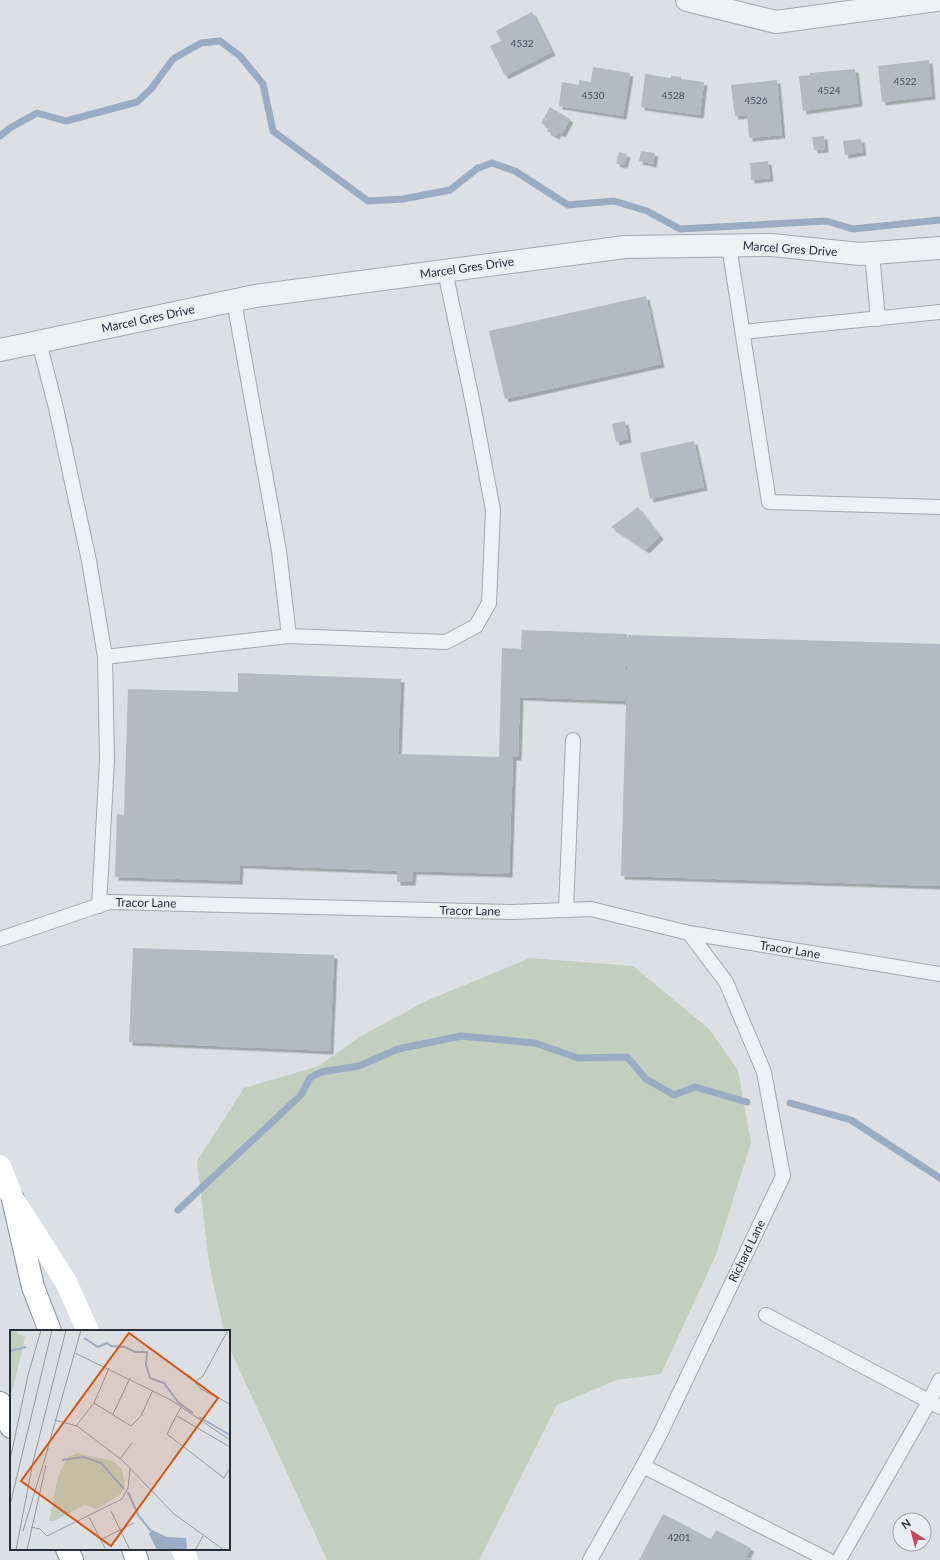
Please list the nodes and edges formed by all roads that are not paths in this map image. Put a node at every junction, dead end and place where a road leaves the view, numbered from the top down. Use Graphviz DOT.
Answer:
graph roads {
  1 [pos="936,0"];
  2 [pos="696,1"];
  3 [pos="730,246"];
  4 [pos="940,248"];
  5 [pos="872,253"];
  6 [pos="445,271"];
  7 [pos="234,301"];
  8 [pos="940,312"];
  9 [pos="878,319"];
  10 [pos="743,332"];
  11 [pos="39,342"];
  12 [pos="0,350"];
  13 [pos="940,507"];
  14 [pos="289,636"];
  15 [pos="105,658"];
  16 [pos="573,740"];
  17 [pos="99,906"];
  18 [pos="566,910"];
  19 [pos="689,934"];
  20 [pos="0,940"];
  21 [pos="940,974"];
  22 [pos="0,1166"];
  23 [pos="13,1199"];
  24 [pos="766,1315"];
  25 [pos="50,1330"];
  26 [pos="88,1330"];
  27 [pos="940,1380"];
  28 [pos="0,1403"];
  29 [pos="935,1404"];
  30 [pos="10,1425"];
  31 [pos="643,1466"];
  32 [pos="67,1550"];
  33 [pos="133,1550"];
  34 [pos="182,1550"];
  35 [pos="72,1560"];
  36 [pos="137,1560"];
  37 [pos="187,1560"];
  38 [pos="590,1560"];
  39 [pos="828,1560"];
  40 [pos="839,1560"];
  1 -- 2 [label="street"];
  3 -- 5 [label="street, Marcel Gres Drive"];
  3 -- 6 [label="street, Marcel Gres Drive"];
  3 -- 10 [label="lane"];
  4 -- 5 [label="street, Marcel Gres Drive"];
  5 -- 9 [label="lane"];
  6 -- 7 [label="street, Marcel Gres Drive"];
  6 -- 14 [label="lane"];
  7 -- 11 [label="street, Marcel Gres Drive"];
  7 -- 14 [label="lane"];
  8 -- 9 [label="lane"];
  9 -- 10 [label="lane"];
  10 -- 13 [label="lane"];
  11 -- 12 [label="street, Marcel Gres Drive"];
  11 -- 15 [label="lane"];
  14 -- 15 [label="lane"];
  15 -- 17 [label="lane"];
  16 -- 18 [label="lane"];
  17 -- 18 [label="lane, Tracor Lane"];
  17 -- 20 [label="lane, Tracor Lane"];
  18 -- 19 [label="lane, Tracor Lane"];
  19 -- 21 [label="lane, Tracor Lane"];
  19 -- 31 [label="lane, Richard Lane"];
  22 -- 23 [label="main road"];
  23 -- 25 [label="main road"];
  23 -- 26 [label="main road"];
  24 -- 29 [label="lane"];
  27 -- 29 [label="lane"];
  28 -- 30 [label="main road"];
  29 -- 40 [label="lane"];
  31 -- 38 [label="lane, Richard Lane"];
  31 -- 39 [label="lane"];
  32 -- 35 [label="main road"];
  33 -- 36 [label="main road"];
  34 -- 37 [label="main road"];
}
